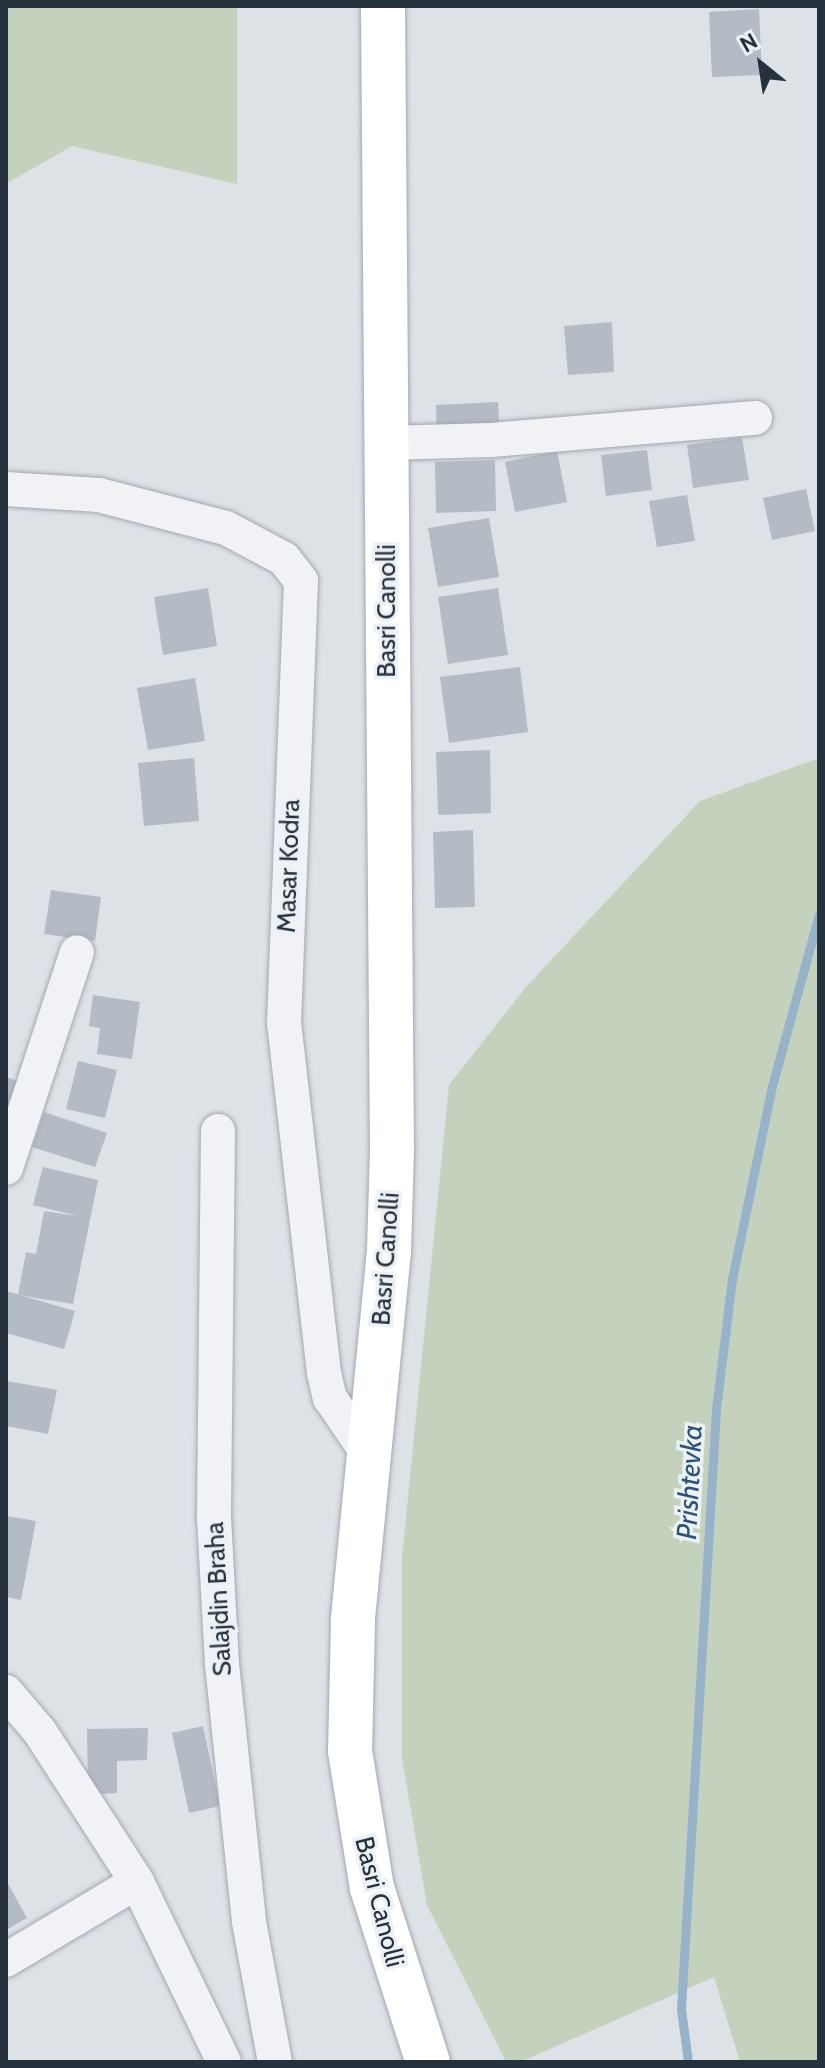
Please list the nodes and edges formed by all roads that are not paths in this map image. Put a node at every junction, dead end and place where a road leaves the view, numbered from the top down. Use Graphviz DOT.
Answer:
graph roads {
  1 [pos="383,6"];
  2 [pos="755,418"];
  3 [pos="386,443"];
  4 [pos="6,489"];
  5 [pos="77,952"];
  6 [pos="218,1131"];
  7 [pos="6,1168"];
  8 [pos="368,1454"];
  9 [pos="6,1692"];
  10 [pos="137,1882"];
  11 [pos="6,1960"];
  12 [pos="224,2062"];
  13 [pos="275,2062"];
  14 [pos="428,2062"];
  1 -- 3 [label="main road, Basri Canolli"];
  2 -- 3 [label="street"];
  3 -- 8 [label="main road, Basri Canolli"];
  4 -- 8 [label="street, Masar Kodra"];
  5 -- 7 [label="street"];
  6 -- 13 [label="street, Salajdin Braha"];
  8 -- 14 [label="main road, Basri Canolli"];
  9 -- 10 [label="street"];
  10 -- 11 [label="street"];
  10 -- 12 [label="street"];
}
